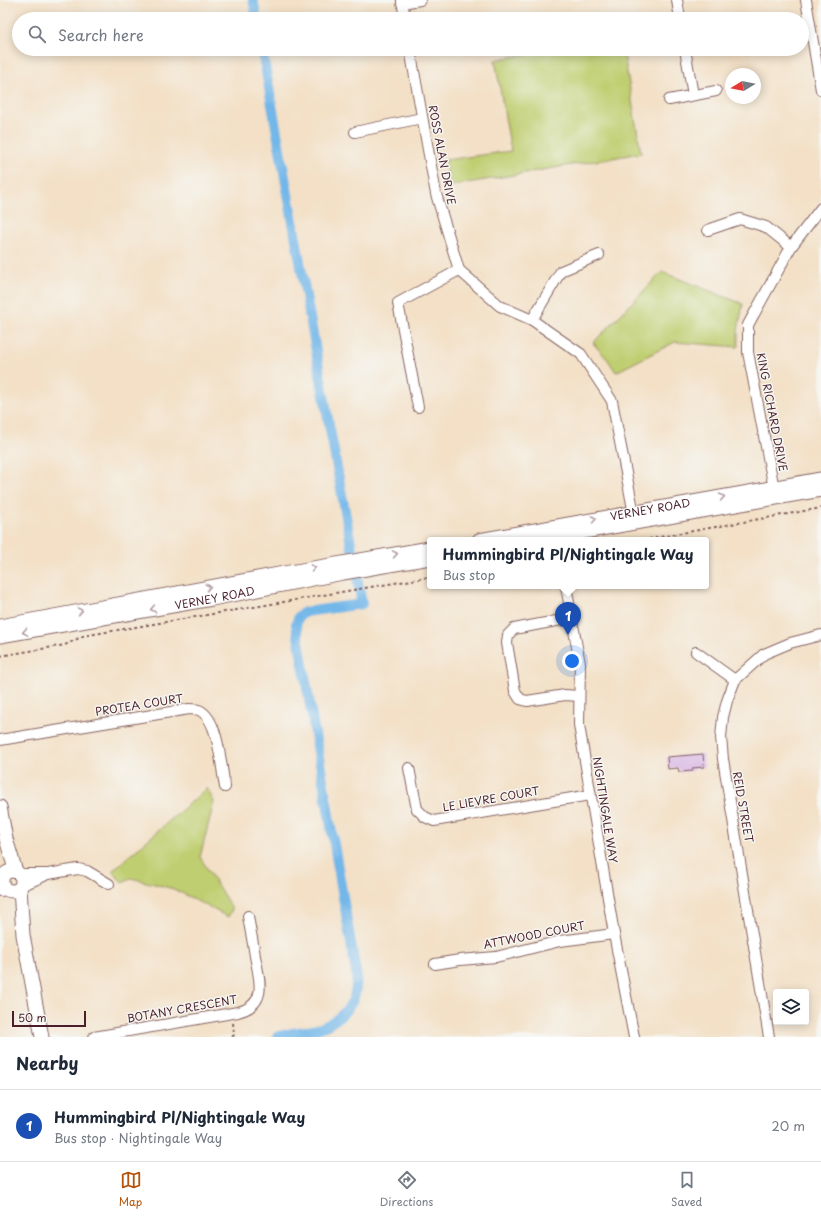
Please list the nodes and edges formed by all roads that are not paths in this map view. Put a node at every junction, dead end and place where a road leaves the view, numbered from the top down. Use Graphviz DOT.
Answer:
graph roads {
  1 [pos="420,0"];
  2 [pos="677,0"];
  3 [pos="806,0"];
  4 [pos="402,2"];
  5 [pos="404,12"];
  6 [pos="679,12"];
  7 [pos="817,41"];
  8 [pos="411,56"];
  9 [pos="686,56"];
  10 [pos="821,90"];
  11 [pos="716,91"];
  12 [pos="693,96"];
  13 [pos="668,100"];
  14 [pos="422,118"];
  15 [pos="355,132"];
  16 [pos="821,208"];
  17 [pos="708,230"];
  18 [pos="791,247"];
  19 [pos="599,255"];
  20 [pos="459,270"];
  21 [pos="532,320"];
  22 [pos="418,407"];
  23 [pos="821,480"];
  24 [pos="821,490"];
  25 [pos="775,493"];
  26 [pos="634,518"];
  27 [pos="557,534"];
  28 [pos="518,537"];
  29 [pos="427,549"];
  30 [pos="427,558"];
  31 [pos="362,565"];
  32 [pos="342,568"];
  33 [pos="567,589"];
  34 [pos="572,618"];
  35 [pos="0,626"];
  36 [pos="821,635"];
  37 [pos="0,636"];
  38 [pos="696,652"];
  39 [pos="735,680"];
  40 [pos="579,696"];
  41 [pos="0,740"];
  42 [pos="410,768"];
  43 [pos="225,787"];
  44 [pos="590,795"];
  45 [pos="0,807"];
  46 [pos="10,882"];
  47 [pos="109,884"];
  48 [pos="248,916"];
  49 [pos="614,934"];
  50 [pos="435,964"];
  51 [pos="42,1037"];
  52 [pos="94,1037"];
  53 [pos="634,1037"];
  54 [pos="769,1037"];
  1 -- 4 [label="street"];
  2 -- 6 [label="street"];
  3 -- 7 [label="street"];
  4 -- 5 [label="street"];
  7 -- 10 [label="street"];
  8 -- 14 [label="street, ROSS ALAN DRIVE"];
  9 -- 12 [label="street"];
  11 -- 12 [label="street"];
  12 -- 13 [label="street"];
  14 -- 15 [label="street"];
  14 -- 20 [label="street, ROSS ALAN DRIVE"];
  16 -- 18 [label="street, KING RICHARD DRIVE"];
  17 -- 18 [label="street"];
  18 -- 25 [label="street, KING RICHARD DRIVE"];
  19 -- 21 [label="street"];
  20 -- 21 [label="street"];
  20 -- 22 [label="street"];
  21 -- 26 [label="street"];
  23 -- 25 [label="street, VERNEY ROAD"];
  24 -- 25 [label="street, VERNEY ROAD"];
  25 -- 26 [label="street, VERNEY ROAD"];
  26 -- 27 [label="street, VERNEY ROAD"];
  27 -- 28 [label="street, VERNEY ROAD"];
  31 -- 29 [label="street, VERNEY ROAD, one-way"];
  30 -- 31 [label="street, VERNEY ROAD"];
  31 -- 32 [label="street, VERNEY ROAD"];
  35 -- 32 [label="street, VERNEY ROAD, one-way"];
  32 -- 37 [label="street, VERNEY ROAD, one-way"];
  33 -- 34 [label="street, NIGHTINGALE WAY"];
  34 -- 40 [label="street, NIGHTINGALE WAY"];
  34 -- 40 [label="street"];
  36 -- 39 [label="street, REID STREET"];
  38 -- 39 [label="street"];
  39 -- 54 [label="street, REID STREET"];
  40 -- 44 [label="street, NIGHTINGALE WAY"];
  41 -- 43 [label="street, PROTEA COURT"];
  42 -- 44 [label="street, LE LIEVRE COURT"];
  44 -- 49 [label="street, NIGHTINGALE WAY"];
  45 -- 46 [label="street"];
  46 -- 47 [label="street"];
  46 -- 51 [label="street"];
  48 -- 52 [label="street, BOTANY CRESCENT"];
  49 -- 50 [label="street, ATTWOOD COURT"];
  49 -- 53 [label="street, NIGHTINGALE WAY"];
}
